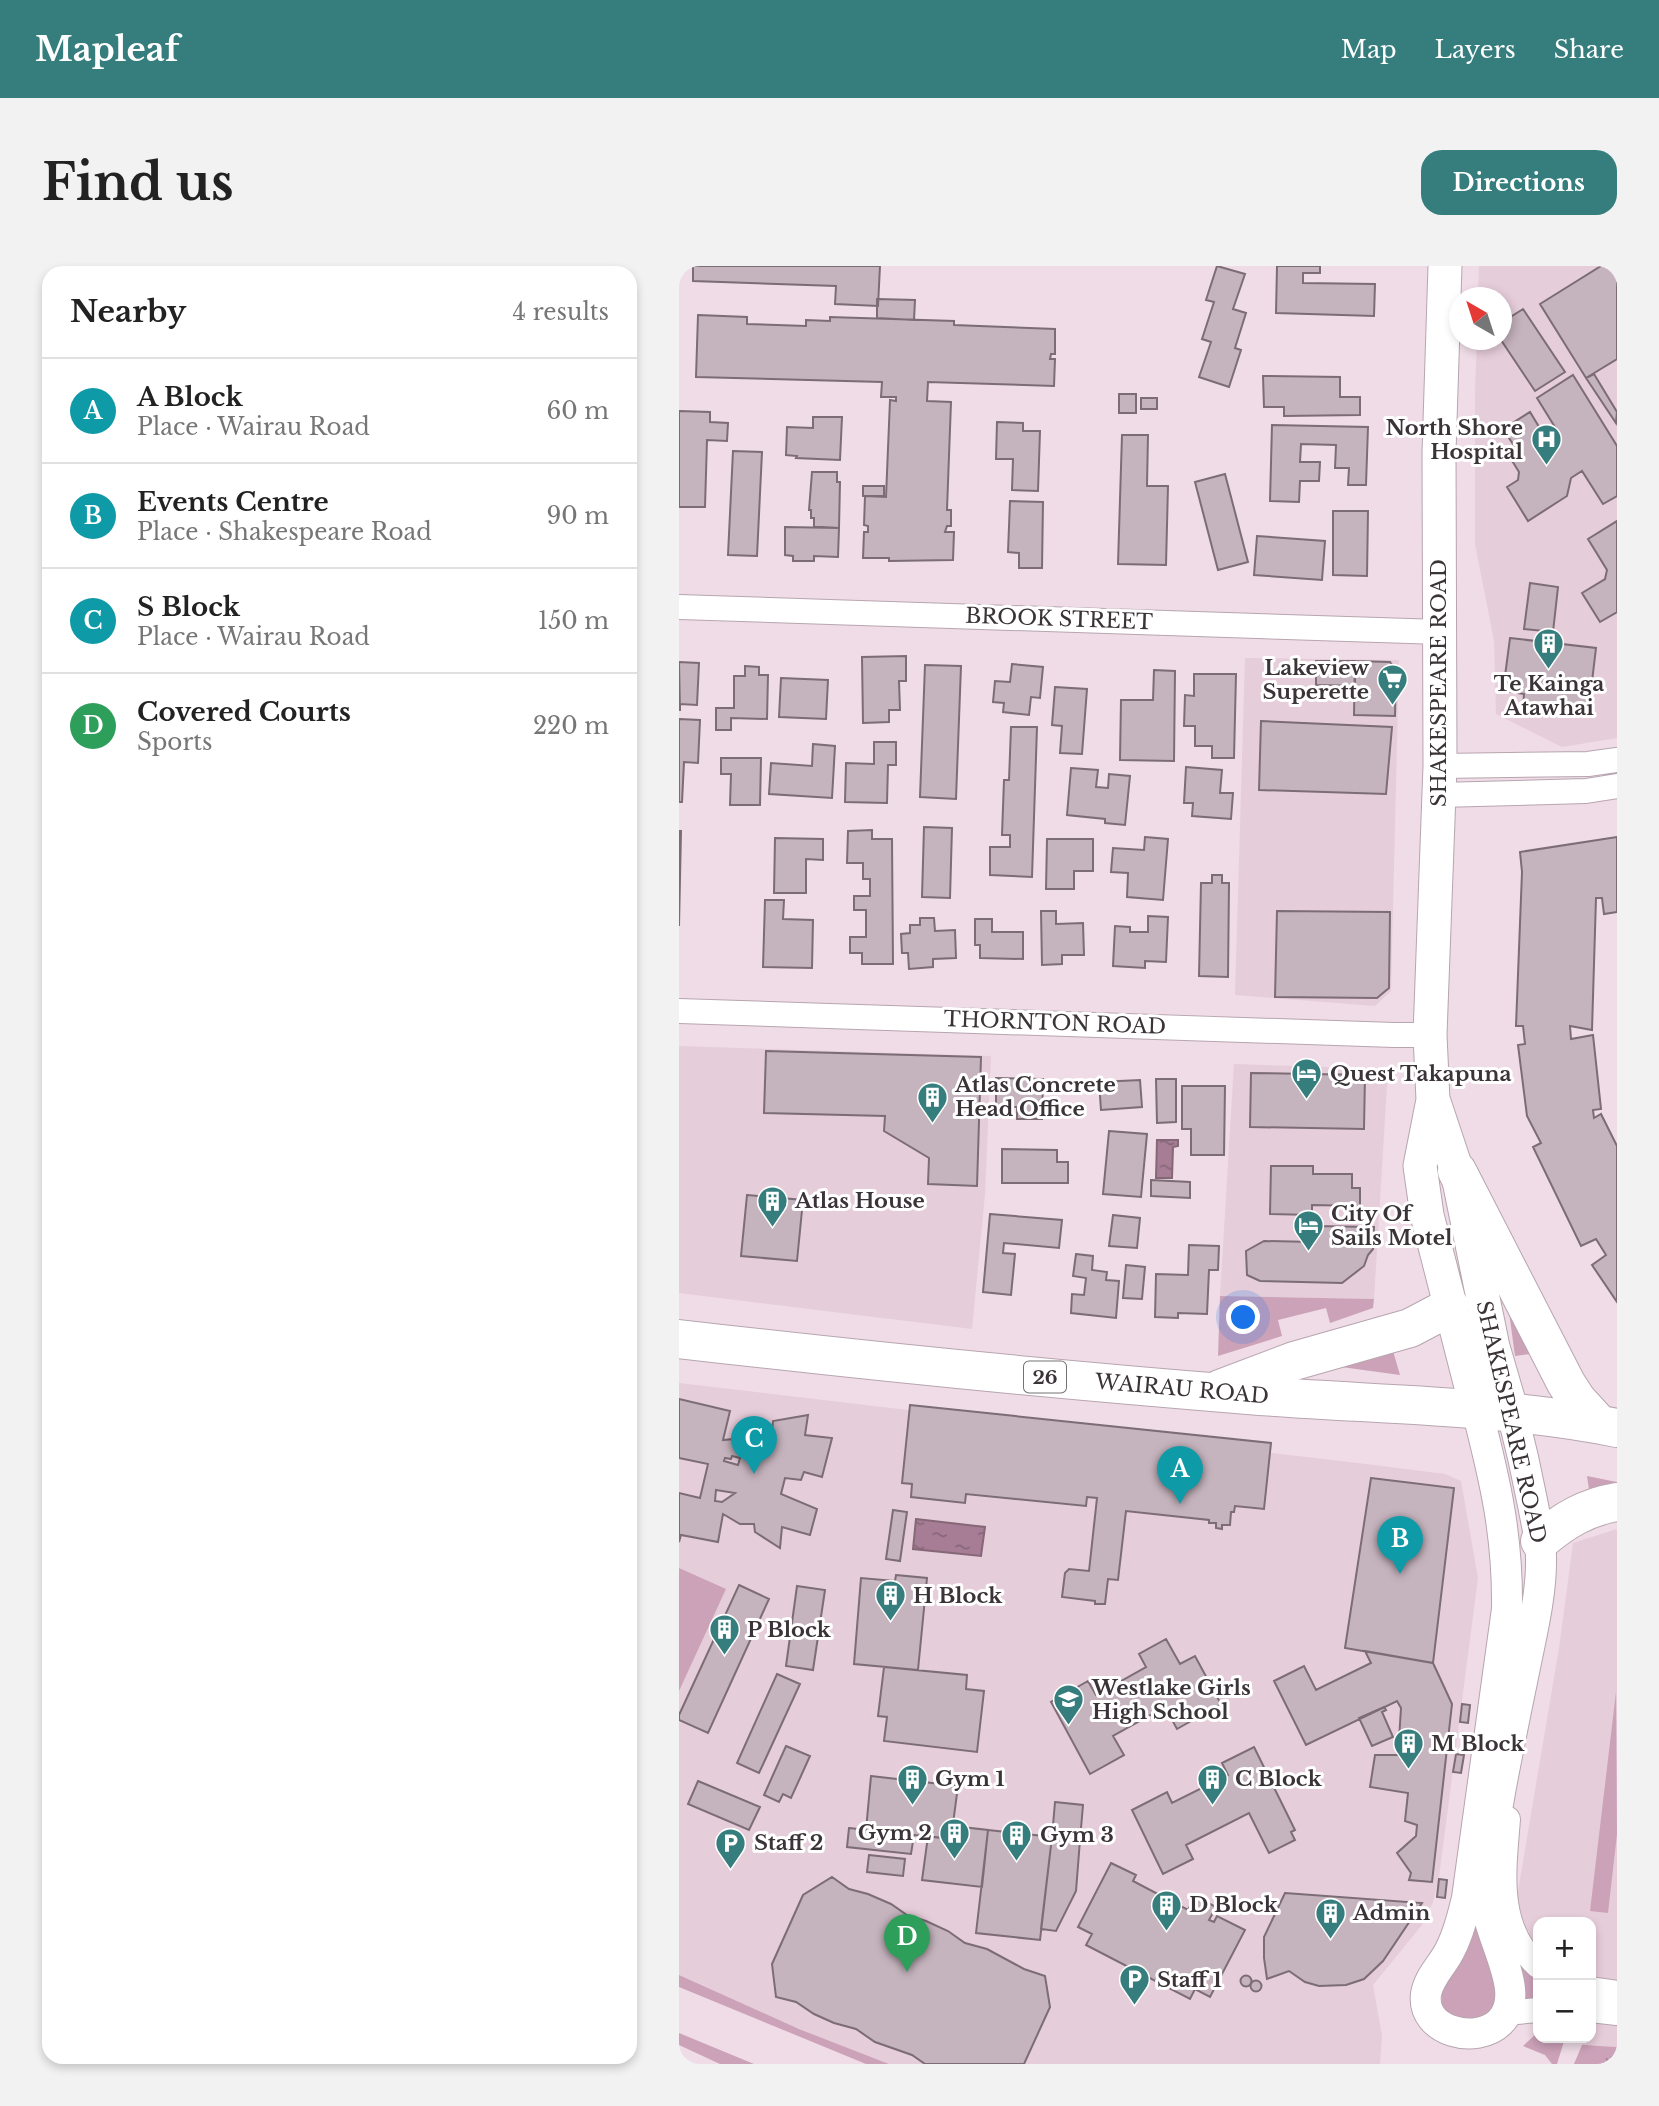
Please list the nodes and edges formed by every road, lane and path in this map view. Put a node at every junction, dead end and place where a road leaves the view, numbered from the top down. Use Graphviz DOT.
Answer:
graph roads {
  1 [pos="1445,266"];
  2 [pos="679,607"];
  3 [pos="1440,632"];
  4 [pos="1617,760"];
  5 [pos="1440,780"];
  6 [pos="1617,786"];
  7 [pos="679,1011"];
  8 [pos="1430,1035"];
  9 [pos="1433,1100"];
  10 [pos="1457,1171"];
  11 [pos="1450,1307"];
  12 [pos="679,1339"];
  13 [pos="1212,1392"];
  14 [pos="1495,1411"];
  15 [pos="1608,1426"];
  16 [pos="1617,1502"];
  17 [pos="1540,1541"];
  18 [pos="1503,1777"];
  19 [pos="1533,1960"];
  20 [pos="1596,1990"];
  21 [pos="1617,1993"];
  22 [pos="1533,2010"];
  23 [pos="1596,2011"];
  24 [pos="1507,2013"];
  25 [pos="1617,2013"];
  1 -- 3 [label="main road, SHAKESPEARE ROAD"];
  2 -- 3 [label="street, BROOK STREET"];
  3 -- 5 [label="main road, SHAKESPEARE ROAD"];
  4 -- 5 [label="street"];
  5 -- 6 [label="street"];
  5 -- 8 [label="main road, SHAKESPEARE ROAD"];
  7 -- 8 [label="street, THORNTON ROAD"];
  8 -- 9 [label="main road, SHAKESPEARE ROAD"];
  9 -- 10 [label="main road, SHAKESPEARE ROAD"];
  9 -- 11 [label="main road, SHAKESPEARE ROAD"];
  10 -- 14 [label="main road, SHAKESPEARE ROAD"];
  10 -- 15 [label="main road"];
  11 -- 13 [label="main road"];
  11 -- 14 [label="main road, SHAKESPEARE ROAD"];
  12 -- 13 [label="main road, WAIRAU ROAD / 26"];
  13 -- 14 [label="main road, WAIRAU ROAD / 26"];
  14 -- 15 [label="main road, 26"];
  14 -- 17 [label="street, SHAKESPEARE ROAD"];
  14 -- 24 [label="street, SHAKESPEARE ROAD"];
  16 -- 17 [label="main road"];
  17 -- 18 [label="street, SHAKESPEARE ROAD"];
  18 -- 19 [label="street"];
  18 -- 24 [label="street, SHAKESPEARE ROAD"];
  20 -- 21 [label="street"];
  22 -- 24 [label="street"];
  23 -- 25 [label="street"];
}
